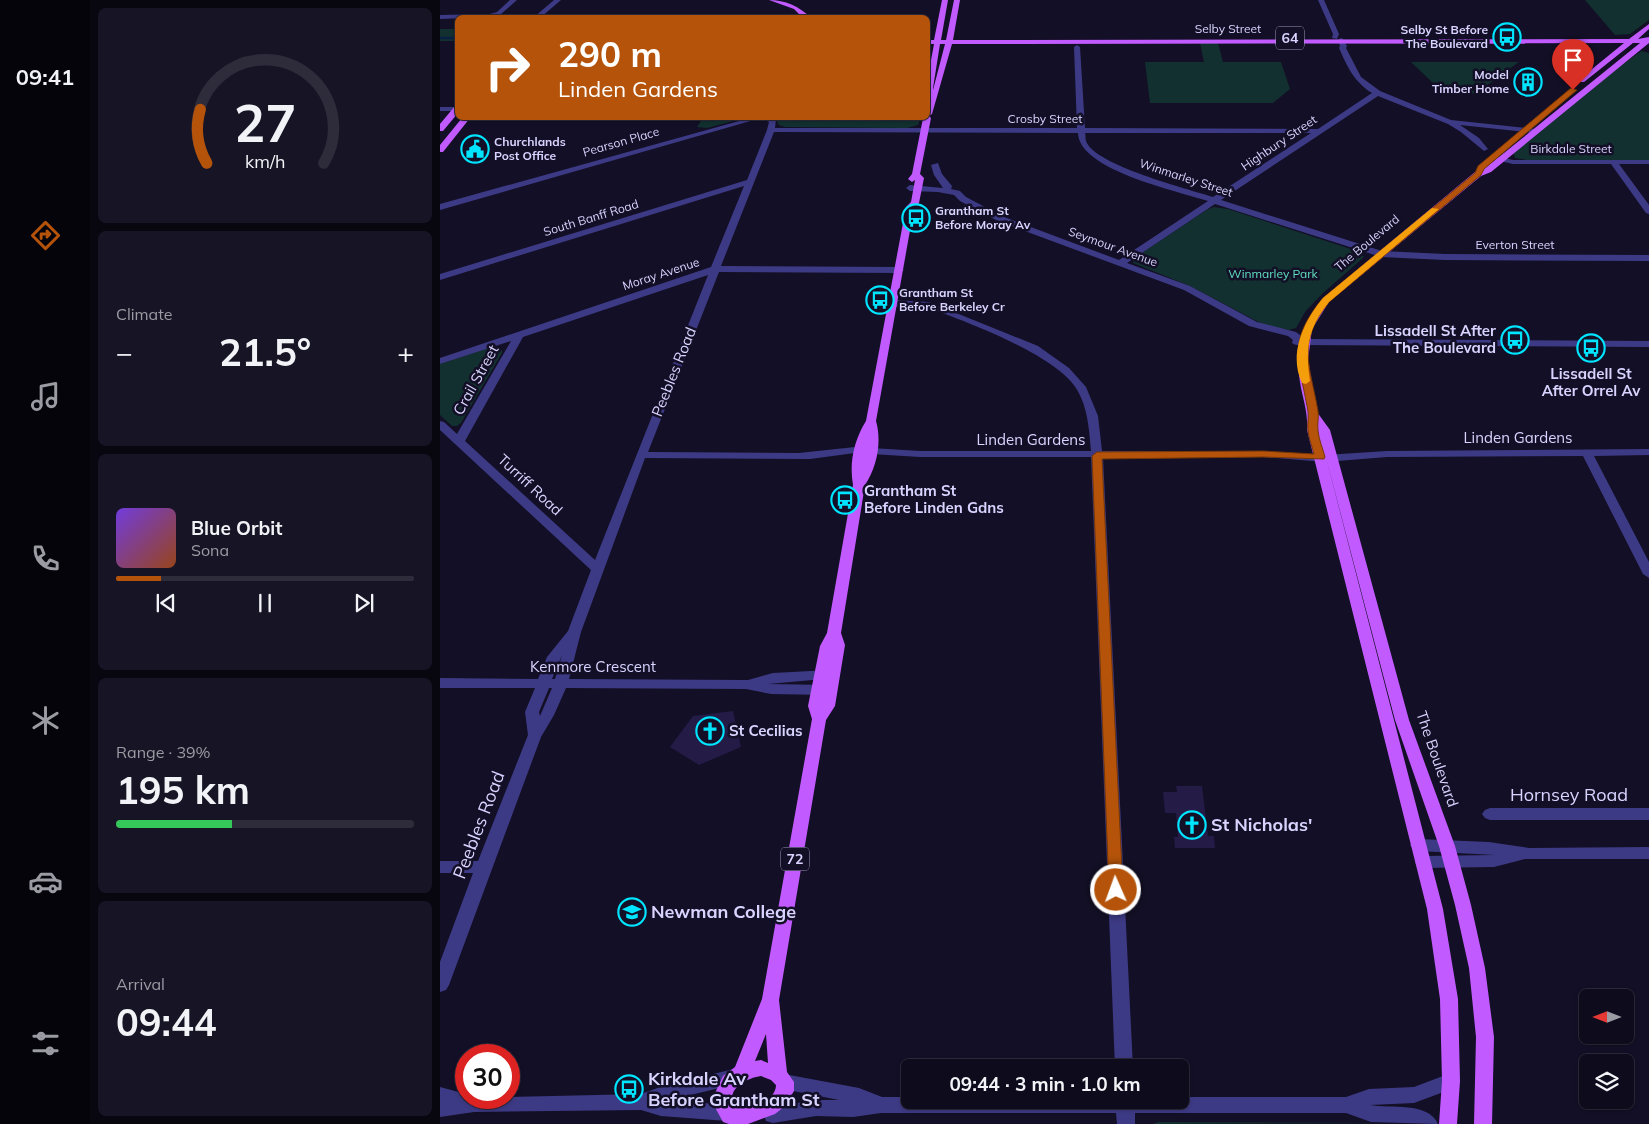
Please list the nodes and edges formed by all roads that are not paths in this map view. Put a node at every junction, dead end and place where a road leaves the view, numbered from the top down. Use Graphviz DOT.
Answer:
graph roads {
  1 [pos="514,0"];
  2 [pos="558,0"];
  3 [pos="562,0"];
  4 [pos="772,0"];
  5 [pos="945,0"];
  6 [pos="957,0"];
  7 [pos="1321,0"];
  8 [pos="493,15"];
  9 [pos="539,15"];
  10 [pos="550,15"];
  11 [pos="804,15"];
  12 [pos="440,17"];
  13 [pos="455,17"];
  14 [pos="1649,26"];
  15 [pos="930,38"];
  16 [pos="1634,39"];
  17 [pos="938,40"];
  18 [pos="950,40"];
  19 [pos="1339,40"];
  20 [pos="1648,40"];
  21 [pos="930,42"];
  22 [pos="1078,47"];
  23 [pos="930,83"];
  24 [pos="1579,85"];
  25 [pos="1572,91"];
  26 [pos="1377,93"];
  27 [pos="930,103"];
  28 [pos="440,107"];
  29 [pos="455,108"];
  30 [pos="455,110"];
  31 [pos="464,120"];
  32 [pos="747,120"];
  33 [pos="770,120"];
  34 [pos="926,120"];
  35 [pos="1444,121"];
  36 [pos="440,129"];
  37 [pos="771,130"];
  38 [pos="924,130"];
  39 [pos="1080,130"];
  40 [pos="1529,130"];
  41 [pos="1318,131"];
  42 [pos="452,136"];
  43 [pos="440,139"];
  44 [pos="1484,149"];
  45 [pos="440,150"];
  46 [pos="1498,158"];
  47 [pos="1612,162"];
  48 [pos="1649,162"];
  49 [pos="935,165"];
  50 [pos="750,182"];
  51 [pos="947,190"];
  52 [pos="913,191"];
  53 [pos="963,199"];
  54 [pos="1215,201"];
  55 [pos="440,207"];
  56 [pos="1649,211"];
  57 [pos="1380,254"];
  58 [pos="1649,258"];
  59 [pos="1120,263"];
  60 [pos="716,269"];
  61 [pos="899,270"];
  62 [pos="440,277"];
  63 [pos="892,303"];
  64 [pos="519,334"];
  65 [pos="1303,342"];
  66 [pos="1649,344"];
  67 [pos="440,361"];
  68 [pos="440,424"];
  69 [pos="459,441"];
  70 [pos="1649,452"];
  71 [pos="1587,453"];
  72 [pos="865,454"];
  73 [pos="1325,454"];
  74 [pos="640,455"];
  75 [pos="1097,456"];
  76 [pos="598,570"];
  77 [pos="1649,574"];
  78 [pos="574,632"];
  79 [pos="827,675"];
  80 [pos="440,683"];
  81 [pos="543,684"];
  82 [pos="560,684"];
  83 [pos="746,684"];
  84 [pos="825,690"];
  85 [pos="535,735"];
  86 [pos="1490,814"];
  87 [pos="1649,814"];
  88 [pos="1649,853"];
  89 [pos="1420,854"];
  90 [pos="1449,854"];
  91 [pos="440,867"];
  92 [pos="483,867"];
  93 [pos="440,985"];
  94 [pos="771,999"];
  95 [pos="1124,1059"];
  96 [pos="738,1075"];
  97 [pos="781,1078"];
  98 [pos="1451,1081"];
  99 [pos="440,1095"];
  100 [pos="455,1099"];
  101 [pos="641,1102"];
  102 [pos="520,1103"];
  103 [pos="1189,1103"];
  104 [pos="881,1105"];
  105 [pos="901,1105"];
  106 [pos="1346,1105"];
  107 [pos="455,1107"];
  108 [pos="440,1109"];
  109 [pos="1125,1109"];
  110 [pos="729,1118"];
  111 [pos="766,1120"];
  112 [pos="1126,1124"];
  113 [pos="1429,1124"];
  114 [pos="1448,1124"];
  115 [pos="1483,1124"];
  1 -- 8 [label="street"];
  2 -- 9 [label="street"];
  3 -- 10 [label="street"];
  4 -- 11 [label="main road"];
  5 -- 17 [label="main road"];
  6 -- 18 [label="main road"];
  7 -- 19 [label="street"];
  12 -- 13 [label="street"];
  14 -- 16 [label="main road"];
  15 -- 17 [label="main road, Selby Street / 64"];
  16 -- 19 [label="main road, Selby Street / 64"];
  16 -- 20 [label="main road, Selby Street / 64"];
  16 -- 24 [label="main road"];
  17 -- 18 [label="main road, Selby Street / 64"];
  17 -- 21 [label="main road, Selby Street / 64"];
  17 -- 23 [label="main road"];
  18 -- 19 [label="main road, Selby Street / 64"];
  18 -- 27 [label="main road"];
  19 -- 26 [label="street"];
  20 -- 40 [label="main road, The Boulevard"];
  22 -- 39 [label="street, Winmarley Street"];
  25 -- 40 [label="main road, The Boulevard"];
  26 -- 35 [label="street"];
  26 -- 41 [label="street, Highbury Street"];
  28 -- 29 [label="street"];
  30 -- 36 [label="main road"];
  31 -- 42 [label="main road"];
  32 -- 55 [label="street, Pearson Place"];
  33 -- 37 [label="street"];
  34 -- 38 [label="main road"];
  35 -- 40 [label="street"];
  35 -- 44 [label="street"];
  37 -- 38 [label="street, Crosby Street"];
  37 -- 50 [label="street, Peebles Road"];
  38 -- 39 [label="street, Crosby Street"];
  38 -- 52 [label="main road"];
  39 -- 41 [label="street, Crosby Street"];
  39 -- 54 [label="street, Winmarley Street"];
  40 -- 46 [label="main road, The Boulevard"];
  41 -- 54 [label="street, Highbury Street"];
  42 -- 43 [label="main road"];
  42 -- 45 [label="main road"];
  46 -- 47 [label="street, Birkdale Street"];
  46 -- 57 [label="main road, The Boulevard"];
  47 -- 48 [label="street, Birkdale Street"];
  47 -- 56 [label="street"];
  49 -- 51 [label="street"];
  50 -- 60 [label="street, Peebles Road"];
  50 -- 62 [label="street, South Banff Road"];
  51 -- 52 [label="street, Seymour Avenue"];
  51 -- 53 [label="street, Seymour Avenue"];
  52 -- 53 [label="street, Seymour Avenue"];
  52 -- 61 [label="main road, 72"];
  53 -- 59 [label="street, Seymour Avenue"];
  54 -- 57 [label="street, Winmarley Street"];
  54 -- 59 [label="street, Highbury Street"];
  57 -- 58 [label="street, Everton Street"];
  57 -- 65 [label="main road, The Boulevard"];
  59 -- 65 [label="street, Seymour Avenue"];
  60 -- 61 [label="street, Moray Avenue"];
  60 -- 64 [label="street, Moray Avenue"];
  60 -- 74 [label="street, Peebles Road"];
  61 -- 63 [label="main road, 72"];
  63 -- 72 [label="main road, 72"];
  63 -- 75 [label="street"];
  64 -- 67 [label="street, Moray Avenue"];
  64 -- 69 [label="street, Crail Street"];
  65 -- 66 [label="street, Seymour Avenue"];
  65 -- 73 [label="main road, The Boulevard"];
  68 -- 69 [label="street, Turriff Road"];
  69 -- 76 [label="street, Turriff Road"];
  70 -- 71 [label="street, Linden Gardens"];
  71 -- 73 [label="street, Linden Gardens"];
  71 -- 77 [label="street"];
  72 -- 74 [label="street, Linden Gardens"];
  72 -- 75 [label="street, Linden Gardens"];
  72 -- 79 [label="main road, 72"];
  73 -- 75 [label="street, Linden Gardens"];
  73 -- 89 [label="main road, The Boulevard"];
  73 -- 90 [label="main road, The Boulevard"];
  74 -- 76 [label="street, Peebles Road"];
  75 -- 95 [label="street"];
  76 -- 78 [label="street, Peebles Road"];
  78 -- 81 [label="street, Peebles Road"];
  78 -- 82 [label="street, Peebles Road"];
  79 -- 83 [label="street, Kenmore Crescent"];
  79 -- 84 [label="main road, 72"];
  80 -- 81 [label="street, Kenmore Crescent"];
  81 -- 82 [label="street, Kenmore Crescent"];
  81 -- 85 [label="street, Peebles Road"];
  82 -- 83 [label="street, Kenmore Crescent"];
  82 -- 85 [label="street, Peebles Road"];
  83 -- 84 [label="street, Kenmore Crescent"];
  84 -- 94 [label="main road, 72"];
  85 -- 92 [label="street, Peebles Road"];
  86 -- 87 [label="street, Hornsey Road"];
  88 -- 90 [label="street"];
  89 -- 90 [label="street"];
  89 -- 98 [label="main road, The Boulevard"];
  90 -- 115 [label="main road, The Boulevard"];
  91 -- 92 [label="street"];
  92 -- 93 [label="street, Peebles Road"];
  94 -- 96 [label="main road, 72"];
  94 -- 97 [label="main road, 72"];
  96 -- 97 [label="main road"];
  96 -- 101 [label="street"];
  96 -- 110 [label="main road, 72"];
  97 -- 104 [label="street"];
  97 -- 111 [label="main road, 72"];
  98 -- 106 [label="street"];
  98 -- 114 [label="main road, The Boulevard"];
  99 -- 100 [label="street"];
  101 -- 102 [label="street"];
  101 -- 110 [label="street"];
  103 -- 106 [label="street"];
  104 -- 105 [label="street"];
  104 -- 111 [label="street"];
  106 -- 113 [label="street"];
  107 -- 108 [label="street"];
  109 -- 112 [label="street"];
  110 -- 111 [label="main road"];
}
